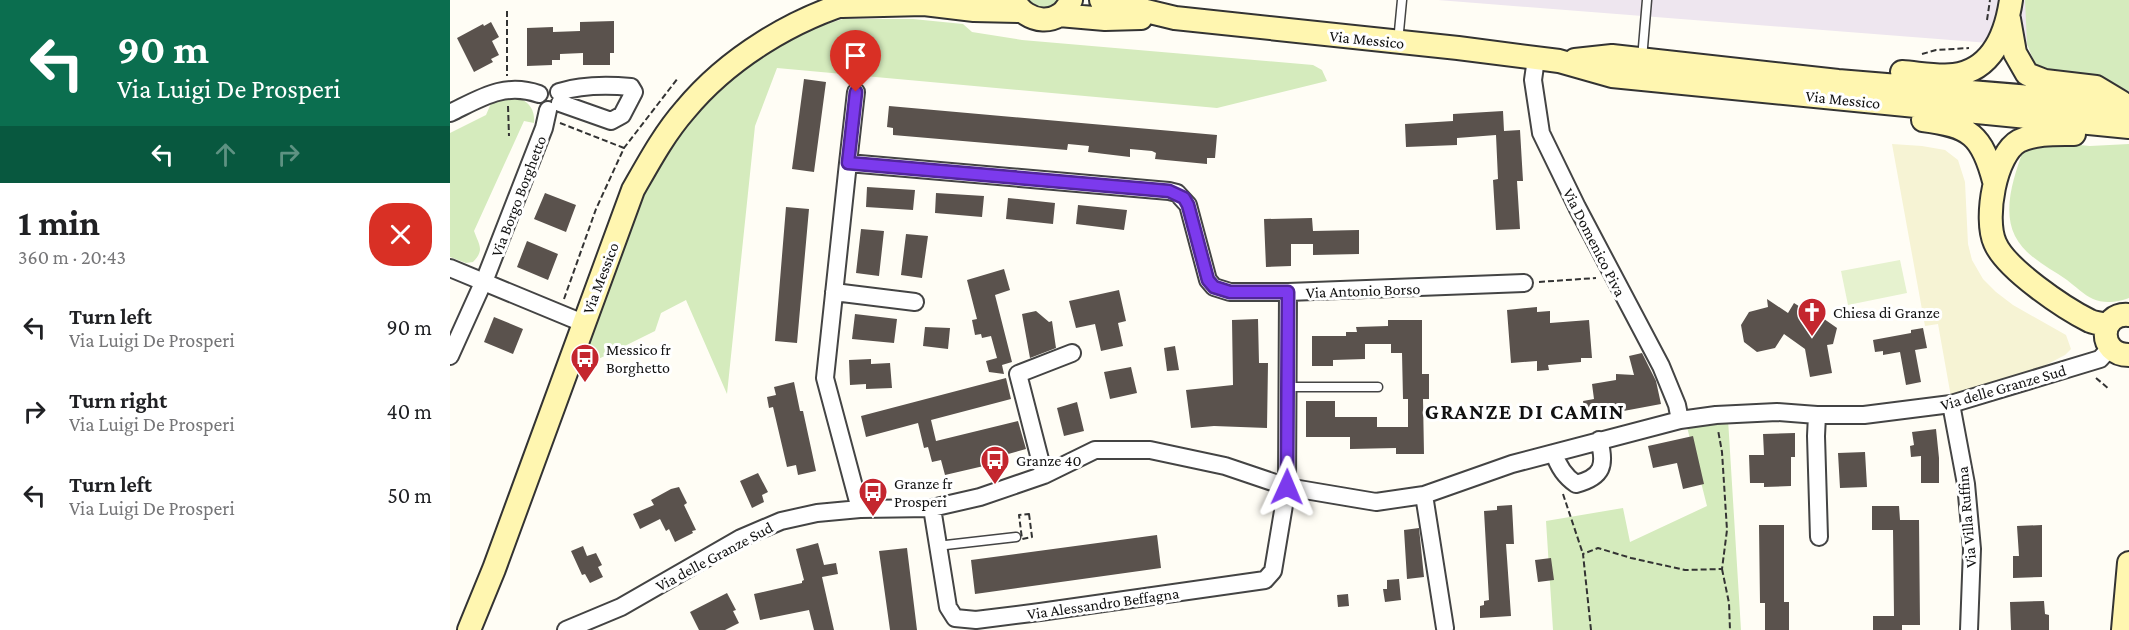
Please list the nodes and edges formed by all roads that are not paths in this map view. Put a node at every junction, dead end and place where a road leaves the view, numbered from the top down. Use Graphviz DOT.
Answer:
graph roads {
  1 [pos="1101,0"];
  2 [pos="1402,0"];
  3 [pos="1647,0"];
  4 [pos="848,3"];
  5 [pos="1017,5"];
  6 [pos="1065,8"];
  7 [pos="2010,9"];
  8 [pos="1174,18"];
  9 [pos="1398,42"];
  10 [pos="1536,59"];
  11 [pos="1642,60"];
  12 [pos="1559,62"];
  13 [pos="1838,81"];
  14 [pos="856,92"];
  15 [pos="1880,103"];
  16 [pos="2127,105"];
  17 [pos="450,113"];
  18 [pos="2129,127"];
  19 [pos="2129,135"];
  20 [pos="848,163"];
  21 [pos="1994,180"];
  22 [pos="450,268"];
  23 [pos="484,282"];
  24 [pos="1524,283"];
  25 [pos="834,292"];
  26 [pos="1288,292"];
  27 [pos="915,302"];
  28 [pos="583,322"];
  29 [pos="2121,328"];
  30 [pos="1072,353"];
  31 [pos="450,356"];
  32 [pos="1288,387"];
  33 [pos="1378,387"];
  34 [pos="1951,404"];
  35 [pos="1817,415"];
  36 [pos="1680,420"];
  37 [pos="1599,440"];
  38 [pos="1554,453"];
  39 [pos="1044,475"];
  40 [pos="1287,487"];
  41 [pos="1424,495"];
  42 [pos="932,508"];
  43 [pos="860,509"];
  44 [pos="1016,537"];
  45 [pos="1819,537"];
  46 [pos="937,546"];
  47 [pos="2129,563"];
  48 [pos="1445,628"];
  49 [pos="471,629"];
  50 [pos="566,630"];
  51 [pos="1969,630"];
  52 [pos="2123,630"];
  1 -- 8 [label="street, Via Messico"];
  2 -- 9 [label="lane"];
  3 -- 11 [label="lane"];
  4 -- 5 [label="street, Via Messico"];
  4 -- 28 [label="street, Via Messico"];
  5 -- 6 [label="street, Via Messico"];
  6 -- 8 [label="street, Via Messico"];
  7 -- 13 [label="street"];
  7 -- 16 [label="street"];
  8 -- 9 [label="street, Via Messico"];
  9 -- 10 [label="street, Via Messico"];
  10 -- 12 [label="street, Via Messico"];
  10 -- 36 [label="street, Via Domenico Piva"];
  11 -- 12 [label="street, Via Messico"];
  11 -- 13 [label="street, Via Messico"];
  12 -- 15 [label="street, Via Messico"];
  13 -- 16 [label="street, Via Messico"];
  14 -- 20 [label="street"];
  15 -- 18 [label="street, Via Messico"];
  15 -- 21 [label="street"];
  17 -- 23 [label="street, Via Borgo Borghetto"];
  19 -- 21 [label="street"];
  20 -- 25 [label="street"];
  20 -- 26 [label="street"];
  21 -- 29 [label="street"];
  22 -- 23 [label="street"];
  23 -- 28 [label="street"];
  23 -- 31 [label="street, Via Borgo Borghetto"];
  24 -- 26 [label="street, Via Antonio Borso"];
  25 -- 27 [label="street"];
  25 -- 43 [label="street"];
  26 -- 32 [label="street, Via Antonio Borso"];
  28 -- 49 [label="street, Via Messico"];
  29 -- 34 [label="street, Via delle Granze Sud"];
  30 -- 39 [label="street"];
  32 -- 33 [label="lane"];
  32 -- 40 [label="street, Via Antonio Borso"];
  34 -- 35 [label="street, Via delle Granze Sud"];
  34 -- 51 [label="street, Via Villa Ruffina"];
  35 -- 36 [label="street, Via delle Granze Sud"];
  35 -- 45 [label="street"];
  36 -- 37 [label="street, Via delle Granze Sud"];
  37 -- 38 [label="street, Via delle Granze Sud"];
  37 -- 38 [label="street"];
  38 -- 41 [label="street, Via delle Granze Sud"];
  39 -- 40 [label="street, Via delle Granze Sud"];
  39 -- 42 [label="street, Via delle Granze Sud"];
  40 -- 41 [label="street, Via delle Granze Sud"];
  40 -- 46 [label="street, Via Alessandro Beffagna"];
  41 -- 48 [label="street"];
  42 -- 43 [label="street, Via delle Granze Sud"];
  42 -- 46 [label="street, Via Alessandro Beffagna"];
  43 -- 50 [label="street, Via delle Granze Sud"];
  44 -- 46 [label="lane"];
  47 -- 52 [label="street"];
}
